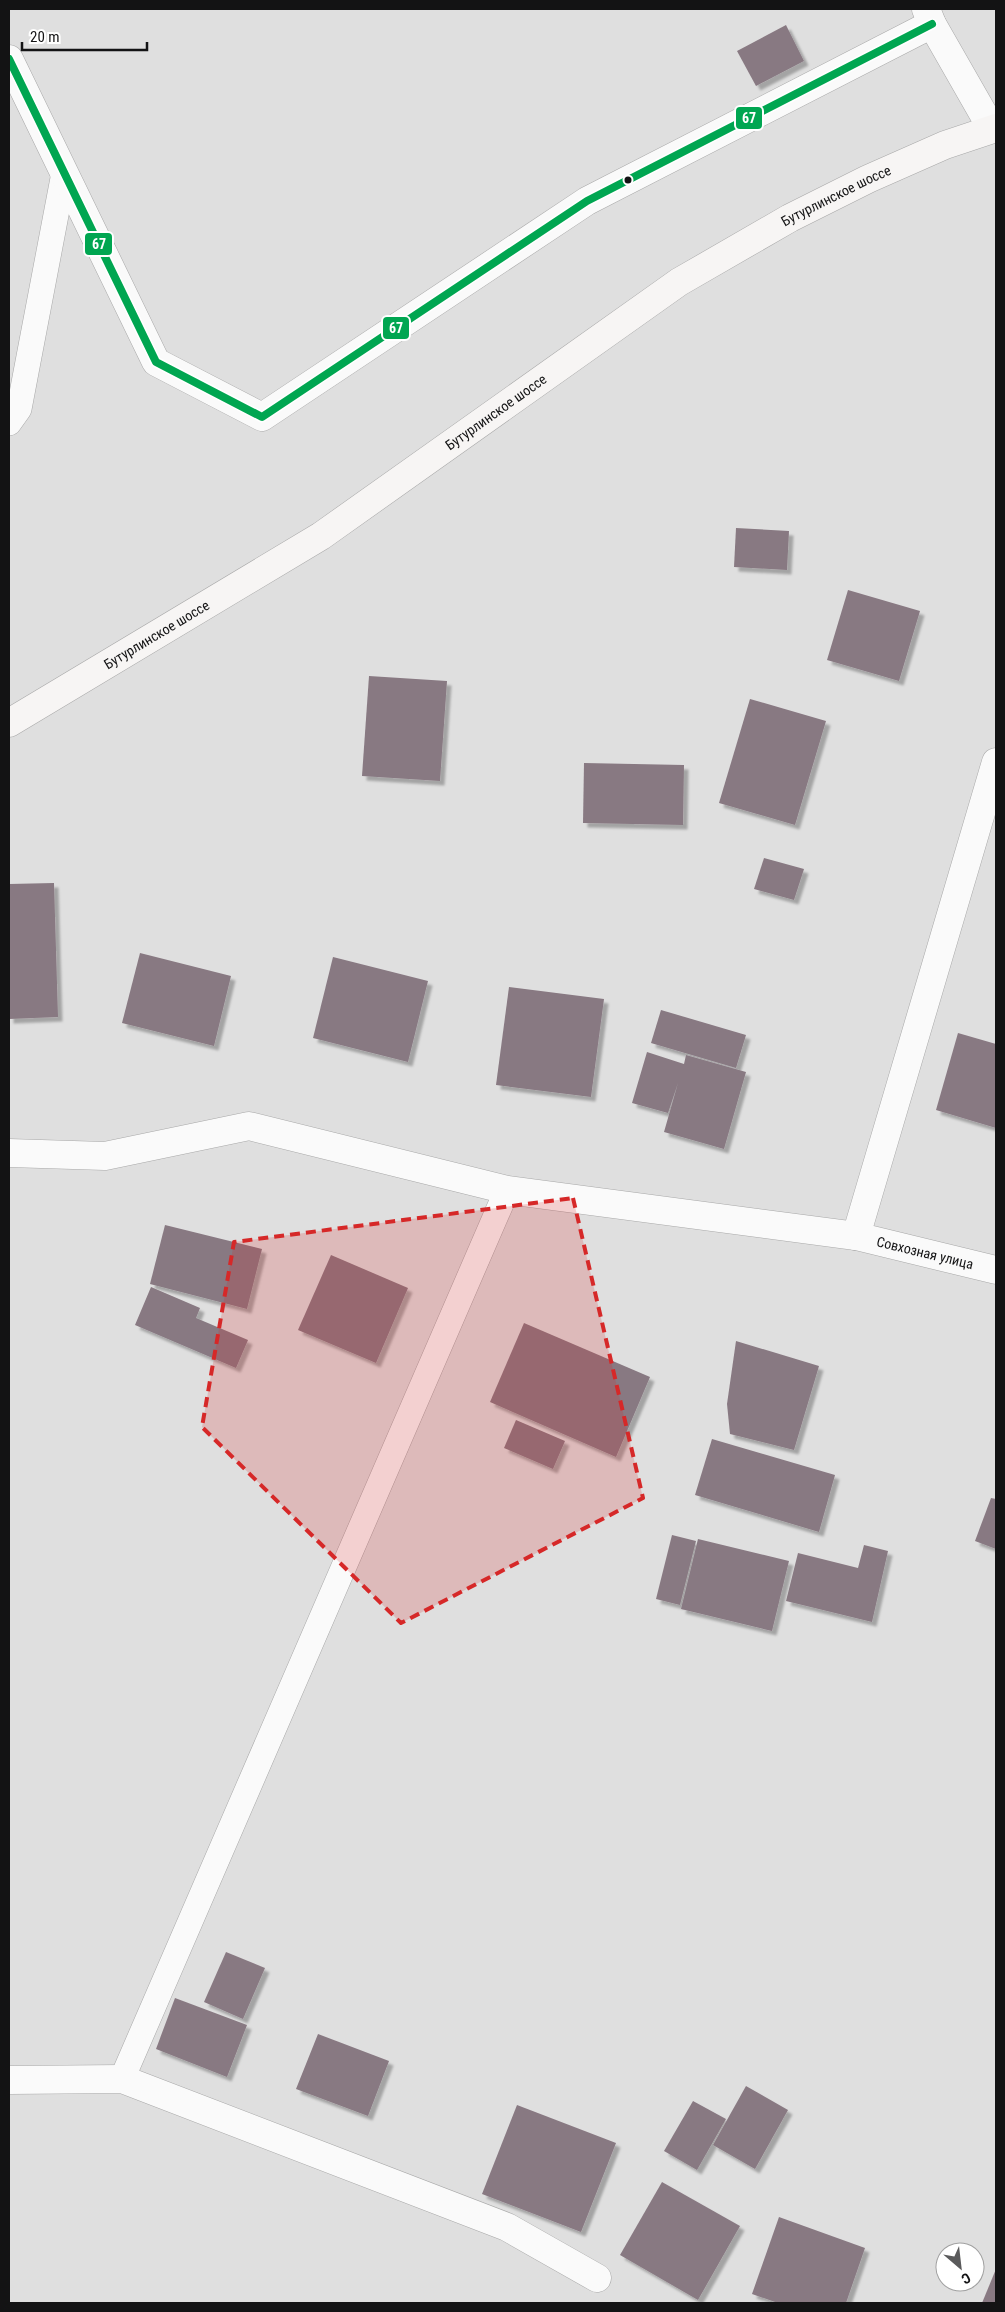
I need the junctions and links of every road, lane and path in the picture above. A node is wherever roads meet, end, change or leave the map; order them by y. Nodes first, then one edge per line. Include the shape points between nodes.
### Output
1 (929, 16) edge
2 (9, 59) edge
3 (994, 129) edge
4 (64, 173) junction
5 (9, 423) edge
6 (9, 723) edge
7 (996, 762) edge
8 (9, 1153) edge
9 (507, 1190) junction
10 (856, 1236) junction
11 (996, 1270) edge
12 (122, 2079) junction
13 (9, 2080) edge
14 (597, 2278) dead end

1 - 3 street
1 - 4 street via 588,201 262,416 156,362
2 - 4 street
3 - 6 main road, Бутурлинское шоссе via 946,145 868,179 790,218 679,282 321,536
4 - 5 lane via 19,409
7 - 10 street
8 - 9 street, Совхозная улица via 105,1156 249,1126
9 - 10 street, Совхозная улица
9 - 12 lane
10 - 11 street, Совхозная улица
12 - 13 street
12 - 14 street via 507,2227

